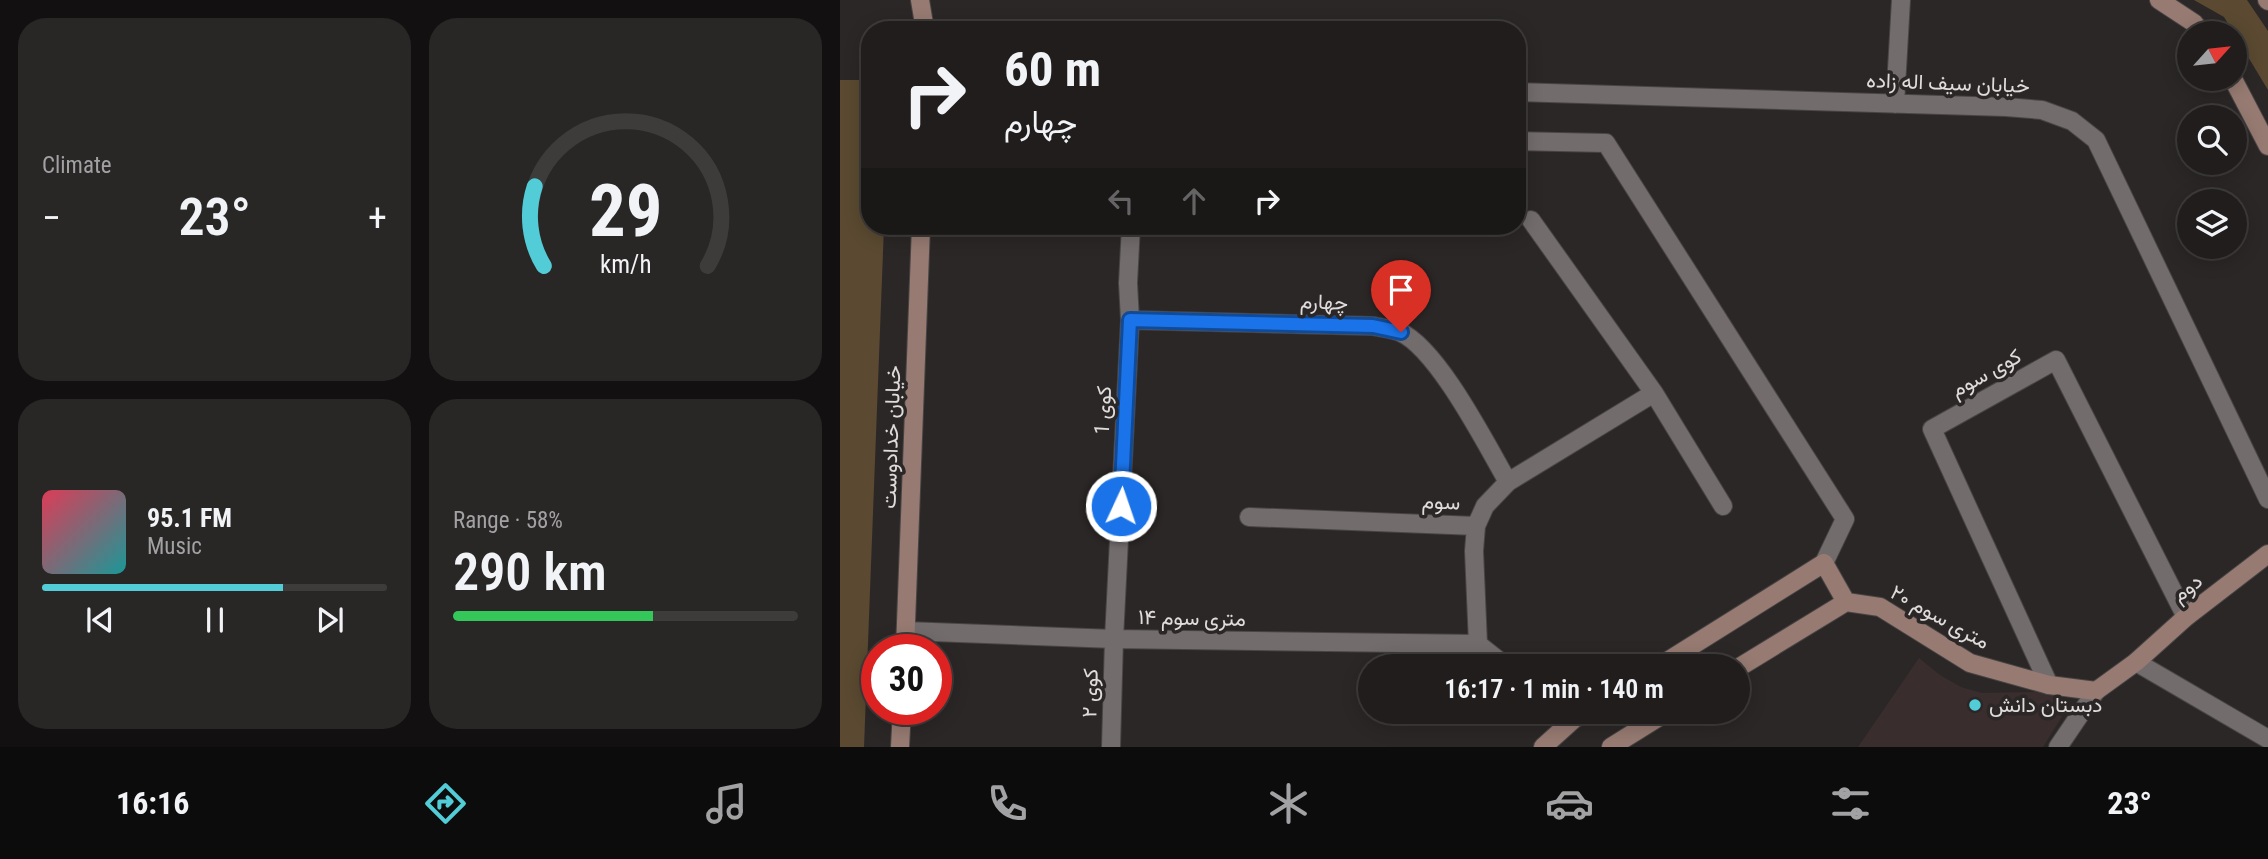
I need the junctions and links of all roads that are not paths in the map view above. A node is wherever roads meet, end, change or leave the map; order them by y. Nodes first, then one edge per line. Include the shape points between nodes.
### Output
1 (920, 0) edge
2 (1900, 0) edge
3 (2159, 0) edge
4 (924, 21) edge
5 (2191, 21) edge
6 (2240, 91) edge
7 (1526, 92) edge
8 (1895, 104) junction
9 (1526, 141) edge
10 (2268, 146) edge
11 (1531, 220) dead end
12 (921, 235) edge
13 (1131, 235) edge
14 (1130, 320) junction
15 (1654, 393) junction
16 (1508, 482) junction
17 (2268, 499) edge
18 (1723, 506) dead end
19 (1249, 517) dead end
20 (1476, 526) junction
21 (2268, 554) edge
22 (1824, 564) junction
23 (1846, 602) junction
24 (2186, 617) junction
25 (906, 631) junction
26 (906, 634) edge
27 (1114, 639) junction
28 (1478, 644) junction
29 (1491, 654) edge
30 (1679, 654) edge
31 (1750, 661) edge
32 (2136, 662) junction
33 (2049, 684) junction
34 (2096, 691) junction
35 (1566, 724) edge
36 (1648, 724) edge
37 (901, 725) edge
38 (2268, 739) edge
39 (900, 747) edge
40 (1111, 747) edge
41 (1544, 747) edge
42 (1611, 747) edge
43 (2058, 747) edge

1 - 4 street
2 - 8 street
3 - 5 street
6 - 10 street
7 - 8 street, خیابان سیف اله زاده
8 - 17 street, خیابان سیف اله زاده via 2042,110 2072,121 2096,140
9 - 22 street via 1606,143 1845,519
11 - 15 street
12 - 25 street, خیابان خدادوست
13 - 14 street, کوی 1
14 - 16 street, چهارم via 1373,326 1401,332 1443,372
14 - 27 street, کوی 1
15 - 16 street
15 - 18 street
16 - 20 street via 1485,506
19 - 20 street, سوم
20 - 28 street, سوم
21 - 24 street, دوم
22 - 23 street
22 - 30 street
23 - 31 street
23 - 33 street, ۲۰ متری سوم via 1880,607 1970,663
24 - 32 street, دوم
24 - 33 street, کوی سوم via 2056,360 1932,429
25 - 26 street, خیابان خدادوست
25 - 27 street, ۱۴ متری سوم
27 - 28 street, ۱۴ متری سوم
27 - 40 street, کوی ۲
28 - 29 street
32 - 34 street, دوم
32 - 38 street
33 - 34 street, ۲۰ متری سوم
34 - 43 street
35 - 41 street
36 - 42 street
37 - 39 street

